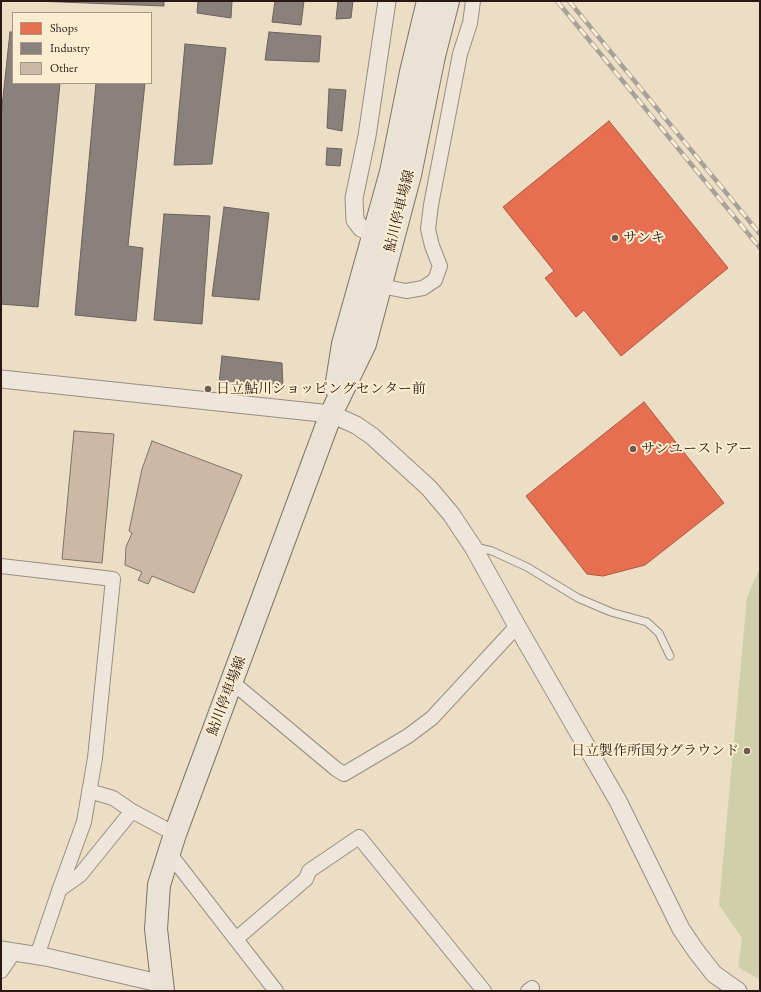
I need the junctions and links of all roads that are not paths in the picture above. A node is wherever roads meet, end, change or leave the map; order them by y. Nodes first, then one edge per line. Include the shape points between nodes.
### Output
1 (387, 1) edge
2 (428, 1) edge
3 (448, 1) edge
4 (473, 1) edge
5 (374, 235) junction
6 (381, 286) junction
7 (1, 379) edge
8 (331, 414) junction
9 (473, 547) junction
10 (1, 566) edge
11 (517, 626) junction
12 (670, 656) dead end
13 (232, 682) junction
14 (89, 791) junction
15 (132, 811) junction
16 (172, 843) junction
17 (59, 891) junction
18 (236, 939) junction
19 (8, 951) edge
20 (37, 956) junction
21 (1, 971) edge
22 (164, 989) edge
23 (276, 991) edge
24 (484, 991) edge
25 (528, 991) edge
26 (531, 991) edge
27 (738, 991) edge

1 - 5 street via 367,136 354,198 355,220 361,228
2 - 5 main road, 鮎川停車場線 via 391,172
3 - 6 main road, 鮎川停車場線 via 410,175
4 - 6 street via 470,23 460,54 428,229 440,266 435,280 423,288 406,291
5 - 8 main road, 鮎川停車場線 via 343,344
6 - 8 main road, 鮎川停車場線 via 365,344
7 - 8 street
8 - 9 street via 356,425 372,436 430,488
8 - 13 main road, 鮎川停車場線
9 - 11 street
9 - 12 lane via 492,551 527,567 578,598 611,612 647,622 659,633
10 - 14 street via 113,579 95,758
11 - 13 street via 432,718 408,736 344,774
11 - 27 street via 618,801 681,928 714,974
13 - 16 main road, 鮎川停車場線
14 - 15 street via 113,798
14 - 17 street via 84,822
15 - 16 street
15 - 17 street via 80,874
16 - 18 street
16 - 22 main road, 鮎川停車場線 via 159,885 156,929
17 - 20 street
18 - 23 street
18 - 24 street via 306,879 309,871 359,837
19 - 20 street
19 - 21 street
20 - 22 street
25 - 26 street via 532,988

